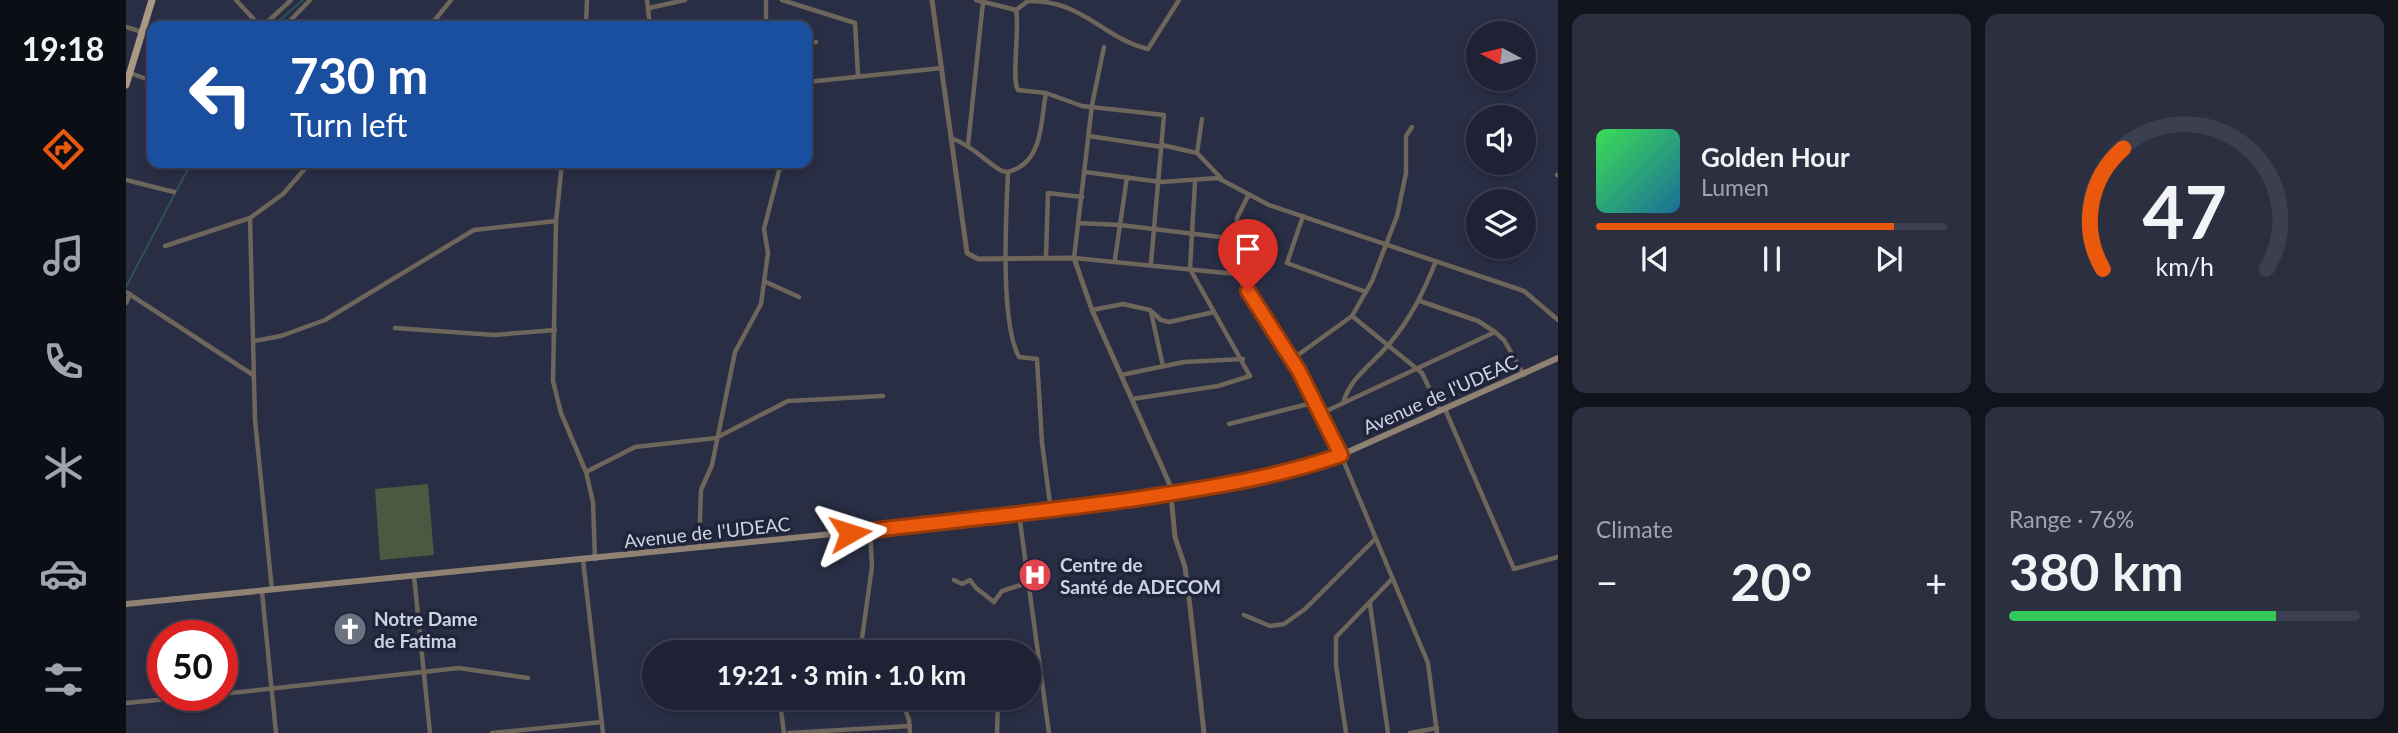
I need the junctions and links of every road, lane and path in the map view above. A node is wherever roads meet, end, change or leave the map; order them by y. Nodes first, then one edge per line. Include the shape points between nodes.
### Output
1 (152, 0) edge
2 (236, 0) edge
3 (291, 0) edge
4 (310, 0) edge
5 (451, 0) edge
6 (587, 0) edge
7 (647, 0) edge
8 (685, 0) edge
9 (766, 0) edge
10 (782, 0) edge
11 (932, 0) edge
12 (976, 0) edge
13 (1179, 0) edge
14 (983, 2) edge
15 (649, 8) junction
16 (1016, 10) junction
17 (257, 21) edge
18 (268, 21) edge
19 (290, 21) edge
20 (434, 21) edge
21 (586, 21) edge
22 (650, 21) edge
23 (766, 21) edge
24 (126, 27) edge
25 (142, 32) junction
26 (812, 42) edge
27 (817, 42) dead end
28 (1104, 47) dead end
29 (943, 68) junction
30 (130, 72) junction
31 (858, 75) junction
32 (147, 80) edge
33 (812, 81) edge
34 (126, 85) edge
35 (1046, 93) junction
36 (1091, 105) junction
37 (1202, 119) dead end
38 (1412, 127) dead end
39 (1089, 136) junction
40 (950, 137) junction
41 (968, 145) junction
42 (1162, 146) junction
43 (1197, 153) junction
44 (306, 168) edge
45 (561, 168) edge
46 (780, 168) edge
47 (1085, 172) junction
48 (1008, 173) junction
49 (1127, 177) junction
50 (1221, 179) junction
51 (126, 180) edge
52 (1161, 182) junction
53 (1195, 182) junction
54 (174, 192) dead end
55 (1248, 196) junction
56 (1082, 197) junction
57 (1303, 216) junction
58 (250, 218) junction
59 (556, 221) junction
60 (1078, 223) junction
61 (1120, 225) junction
62 (1155, 228) junction
63 (1191, 232) junction
64 (1237, 239) junction
65 (1388, 244) junction
66 (165, 246) dead end
67 (1046, 257) junction
68 (1074, 258) junction
69 (1006, 259) junction
70 (1115, 259) junction
71 (1436, 261) junction
72 (1152, 263) junction
73 (1190, 269) junction
74 (1236, 274) junction
75 (766, 282) junction
76 (1366, 292) junction
77 (128, 293) edge
78 (799, 297) dead end
79 (1420, 301) junction
80 (126, 303) edge
81 (1092, 310) junction
82 (1150, 310) junction
83 (1215, 312) junction
84 (1352, 316) junction
85 (1558, 320) edge
86 (395, 328) dead end
87 (555, 330) junction
88 (1495, 331) junction
89 (254, 341) junction
90 (1390, 344) junction
91 (1558, 358) edge
92 (1242, 359) junction
93 (1291, 360) junction
94 (1164, 366) junction
95 (1415, 368) junction
96 (253, 375) junction
97 (1121, 375) junction
98 (1524, 375) junction
99 (883, 396) dead end
100 (1132, 399) junction
101 (1316, 402) junction
102 (1342, 404) junction
103 (1443, 410) junction
104 (1322, 412) junction
105 (1229, 424) dead end
106 (716, 438) junction
107 (1341, 455) junction
108 (586, 472) junction
109 (1171, 494) junction
110 (1051, 511) junction
111 (1019, 514) junction
112 (870, 530) junction
113 (1375, 539) junction
114 (699, 548) junction
115 (1558, 557) edge
116 (595, 559) junction
117 (583, 560) junction
118 (414, 576) junction
119 (1393, 579) junction
120 (954, 580) dead end
121 (1027, 583) junction
122 (272, 591) junction
123 (262, 592) junction
124 (1370, 603) junction
125 (126, 604) edge
126 (1244, 615) dead end
127 (862, 640) edge
128 (1035, 640) edge
129 (422, 672) junction
130 (528, 678) dead end
131 (1041, 683) edge
132 (271, 689) junction
133 (238, 692) edge
134 (147, 701) edge
135 (126, 703) edge
136 (781, 710) edge
137 (905, 710) edge
138 (998, 710) edge
139 (602, 722) junction
140 (910, 726) junction
141 (1437, 731) edge
142 (519, 732) edge
143 (276, 733) edge
144 (429, 733) edge
145 (492, 733) edge
146 (603, 733) edge
147 (786, 733) edge
148 (910, 733) edge
149 (997, 733) edge
150 (1049, 733) edge
151 (1204, 733) edge
152 (1346, 733) edge
153 (1388, 733) edge
154 (1410, 733) edge

1 - 25 main road
2 - 17 street
3 - 18 street
4 - 19 street
5 - 20 street
6 - 21 street
7 - 15 street
8 - 15 street
9 - 23 street
10 - 31 street via 855,23
11 - 29 street
12 - 14 street
13 - 16 street via 1148,49 1090,15 1060,4 1028,1
14 - 16 street
14 - 41 street
15 - 22 street
16 - 35 street via 1016,89
24 - 25 street
25 - 30 main road
26 - 27 street
28 - 36 street
29 - 31 street
29 - 40 street
30 - 32 street
30 - 34 main road
31 - 33 street
35 - 36 street
35 - 48 street via 1034,153
36 - 39 street
36 - 42 street via 1164,115
37 - 43 street
38 - 65 street via 1406,136 1406,173
39 - 42 street
39 - 47 street
40 - 41 street
40 - 69 street via 967,253 978,259
41 - 48 street
42 - 43 street
42 - 52 street
43 - 50 street
44 - 58 street via 283,194
45 - 59 street
46 - 75 street via 764,229
47 - 49 street
47 - 56 street
48 - 69 street
49 - 52 street
49 - 61 street
50 - 53 street
50 - 55 street
51 - 54 street
52 - 53 street
52 - 62 street
53 - 63 street
55 - 57 street
55 - 64 street via 1237,218
56 - 60 street
56 - 67 street via 1048,193
57 - 65 street
57 - 76 street via 1287,263
58 - 66 street
58 - 89 street
59 - 87 street
59 - 89 street via 474,229 325,320
60 - 61 street
60 - 68 street
61 - 62 street
61 - 70 street
62 - 63 street
62 - 72 street
63 - 64 street
63 - 73 street
64 - 74 street
65 - 71 street
65 - 76 street
67 - 68 street
67 - 69 street
68 - 70 street
68 - 81 street
69 - 110 street via 1017,355 1037,359
70 - 72 street
71 - 79 street
71 - 85 street via 1524,291
72 - 73 street
73 - 74 street
73 - 83 street
74 - 93 street
75 - 78 street
75 - 106 street via 761,304 735,352
76 - 84 street
77 - 80 street
77 - 96 street
79 - 88 street
79 - 90 street
81 - 82 street via 1123,304
81 - 97 street
82 - 83 street via 1169,322
82 - 94 street
83 - 92 street
84 - 90 street
84 - 93 street
86 - 87 street via 494,335
87 - 108 street via 556,398
88 - 95 street
88 - 98 street
89 - 96 street
90 - 95 street
90 - 102 street via 1353,380
91 - 98 main road, Avenue de I'UDEAC
92 - 94 street
92 - 100 street via 1250,373 1247,379
93 - 101 street
94 - 97 street
95 - 102 street
95 - 103 street
96 - 122 street
97 - 100 street
98 - 103 main road, Avenue de I'UDEAC
99 - 106 street via 788,401
100 - 109 street via 1167,475
101 - 104 street
101 - 105 street
102 - 104 street
103 - 107 main road, Avenue de I'UDEAC
103 - 115 street via 1514,569
104 - 107 street
106 - 108 street via 635,447
106 - 114 street via 712,465 701,490
107 - 109 main road, Avenue de I'UDEAC via 1265,479
107 - 113 street
108 - 116 street via 593,502
109 - 110 main road, Avenue de I'UDEAC
109 - 151 street
110 - 111 main road, Avenue de I'UDEAC
111 - 112 main road, Avenue de I'UDEAC
111 - 121 street
112 - 114 main road, Avenue de I'UDEAC
112 - 127 street via 872,566
113 - 119 street
113 - 126 street via 1289,620 1270,626
114 - 116 main road, Avenue de I'UDEAC
116 - 117 main road, Avenue de I'UDEAC
117 - 118 main road, Avenue de I'UDEAC
117 - 139 street
118 - 122 main road, Avenue de I'UDEAC
118 - 129 street
119 - 124 street
119 - 141 street via 1428,663
120 - 121 street via 962,584 970,580 994,602 1002,591
121 - 128 street
122 - 123 main road, Avenue de I'UDEAC
123 - 125 main road, Avenue de I'UDEAC
123 - 132 street
124 - 152 street via 1336,637
124 - 153 street
129 - 130 street via 459,668
129 - 132 street
129 - 144 street
131 - 150 street
132 - 133 street
132 - 143 street
134 - 135 street
136 - 147 street
137 - 140 street
138 - 149 street
139 - 142 street
139 - 146 street
140 - 147 street
140 - 148 street
141 - 154 street
142 - 145 street

